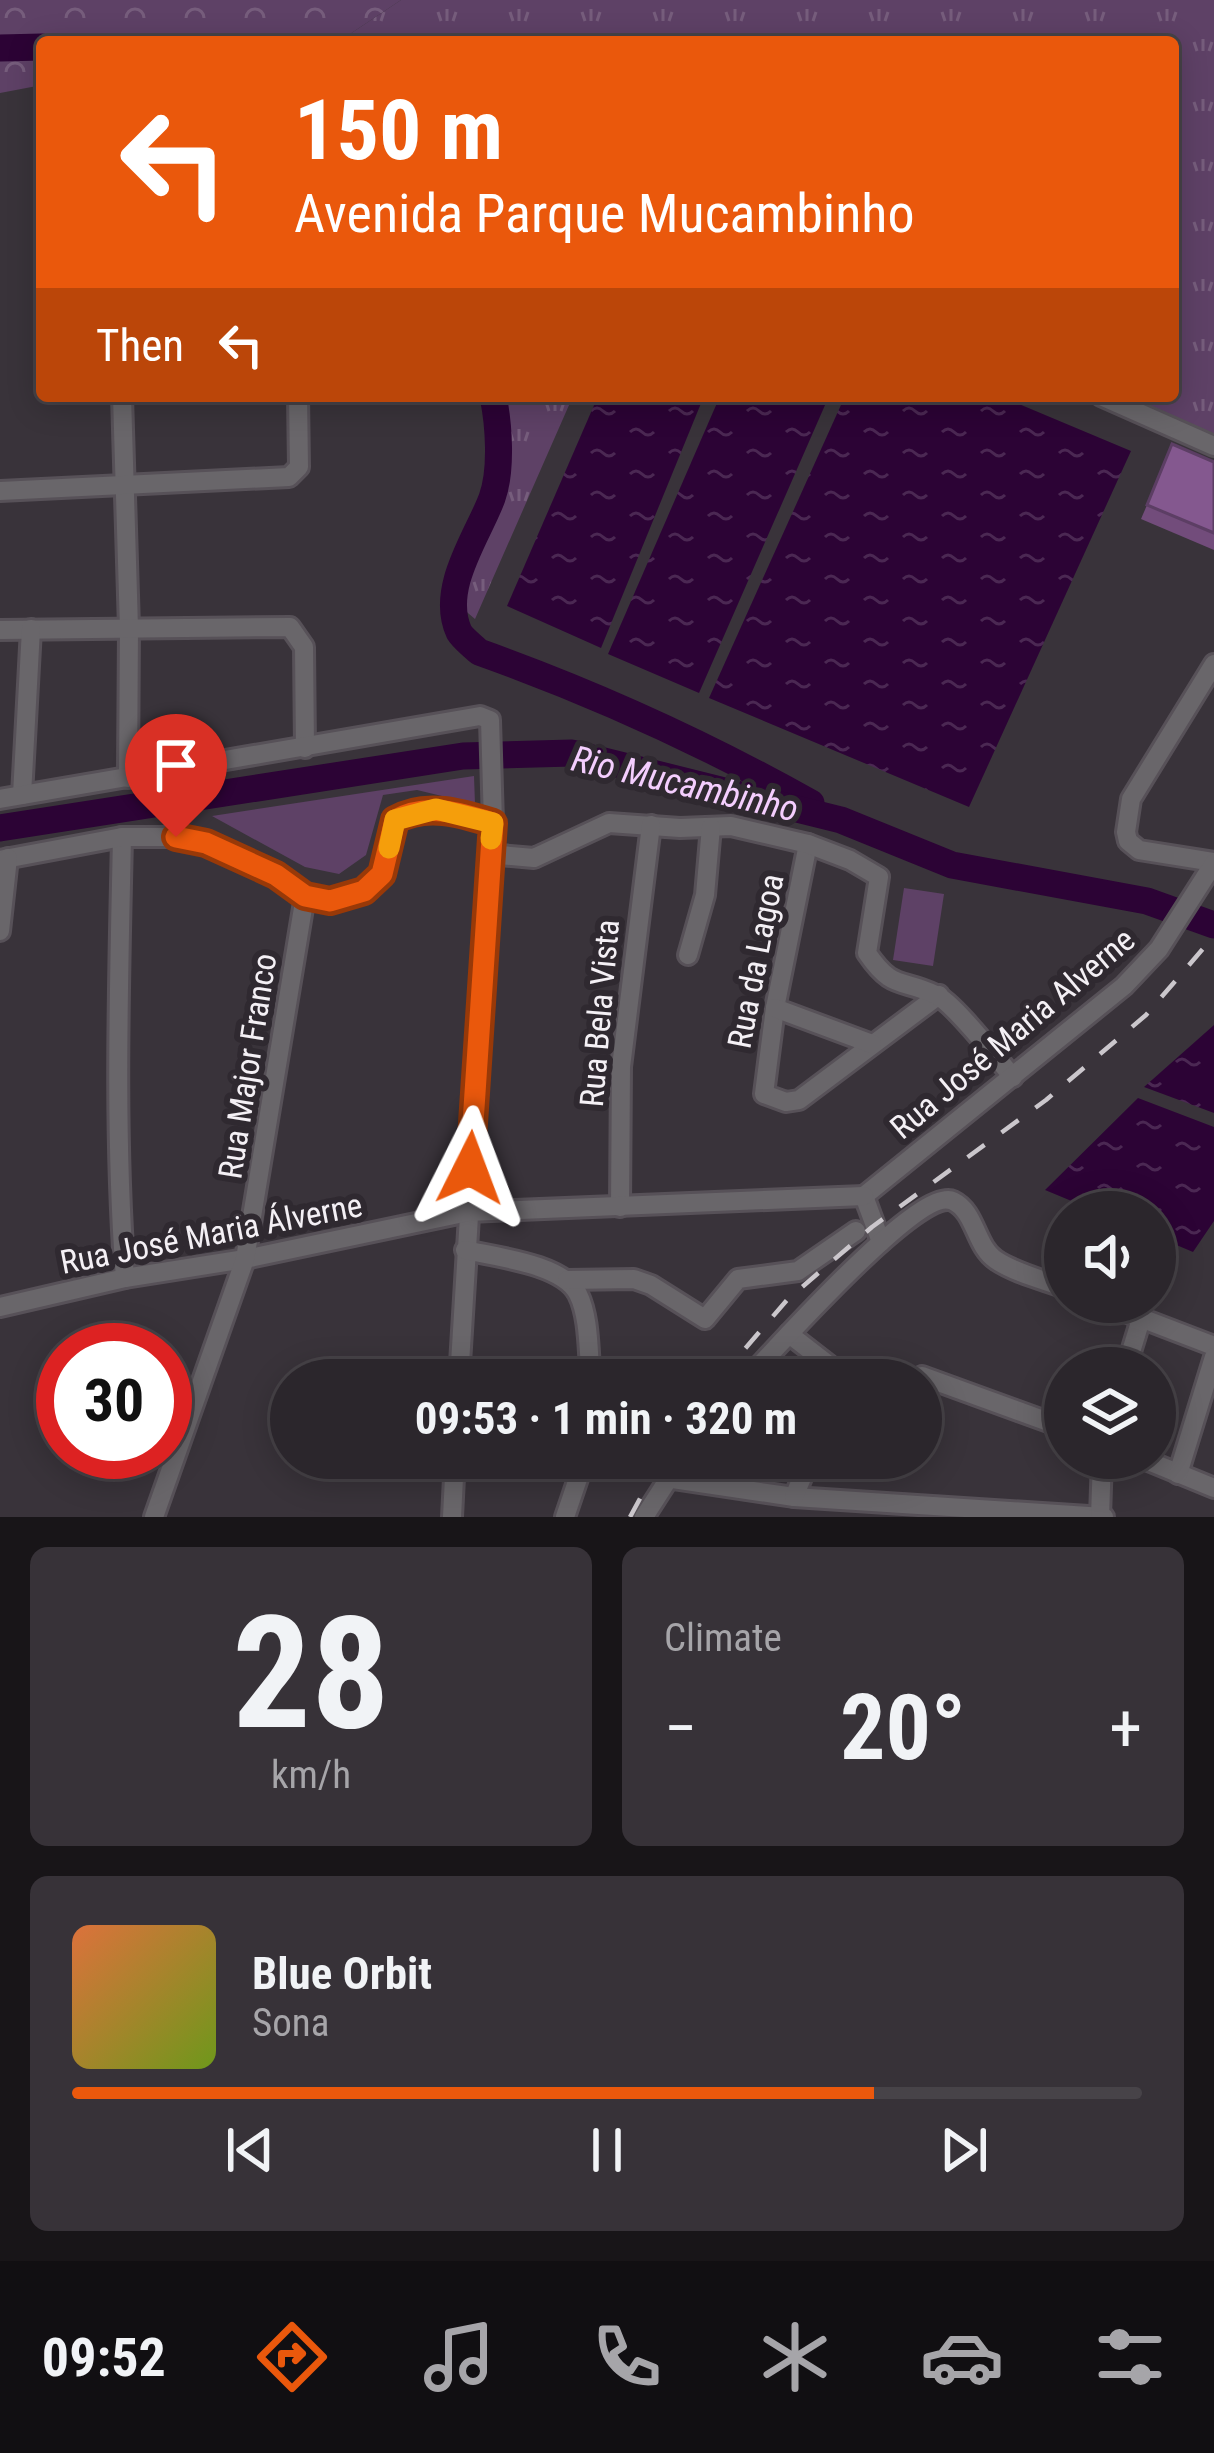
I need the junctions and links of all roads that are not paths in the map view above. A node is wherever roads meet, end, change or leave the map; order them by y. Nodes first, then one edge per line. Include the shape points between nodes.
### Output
1 (122, 402) edge
2 (298, 402) edge
3 (1115, 402) edge
4 (1214, 446) edge
5 (124, 484) junction
6 (0, 491) edge
7 (129, 628) junction
8 (31, 629) junction
9 (0, 630) edge
10 (1214, 664) edge
11 (305, 748) junction
12 (128, 778) junction
13 (22, 795) junction
14 (0, 799) edge
15 (493, 823) junction
16 (650, 825) junction
17 (711, 827) junction
18 (122, 837) junction
19 (808, 844) junction
20 (490, 854) junction
21 (4, 859) edge
22 (1214, 863) edge
23 (305, 896) junction
24 (0, 931) edge
25 (688, 955) dead end
26 (939, 995) junction
27 (775, 1008) junction
28 (872, 1045) junction
29 (1013, 1077) junction
30 (864, 1196) junction
31 (620, 1207) junction
32 (468, 1212) junction
33 (856, 1232) dead end
34 (880, 1242) junction
35 (465, 1250) junction
36 (244, 1258) junction
37 (124, 1278) junction
38 (567, 1280) junction
39 (1044, 1280) edge
40 (0, 1306) edge
41 (1153, 1323) edge
42 (789, 1334) junction
43 (1214, 1346) edge
44 (1214, 1357) edge
45 (460, 1359) edge
46 (588, 1359) edge
47 (766, 1359) edge
48 (821, 1359) edge
49 (942, 1383) edge
50 (1044, 1420) edge
51 (1178, 1474) joint
52 (454, 1479) edge
53 (579, 1479) edge
54 (665, 1479) edge
55 (673, 1479) edge
56 (801, 1479) edge
57 (1102, 1479) edge
58 (1214, 1488) edge
59 (794, 1497) junction
60 (154, 1517) edge
61 (452, 1517) edge
62 (565, 1517) edge
63 (644, 1517) edge
64 (1101, 1517) edge

1 - 5 street
2 - 5 street via 296,474
3 - 4 street
5 - 6 street
5 - 7 street
7 - 8 street
7 - 11 street via 290,627 304,647
7 - 12 street
8 - 9 street
8 - 13 street
10 - 22 street via 1131,799 1126,832 1139,850
11 - 12 street
11 - 15 street via 480,716 492,724
12 - 13 street
13 - 14 street
15 - 20 street
15 - 23 street via 436,809 404,814 372,885 330,901
16 - 17 street
16 - 20 street via 609,823 534,858
16 - 31 street, Rua Bela Vista via 620,1067
17 - 19 street
17 - 25 street via 705,895
18 - 21 street
18 - 23 street via 206,843
18 - 37 street via 116,1064
19 - 26 street via 879,877 867,953 882,975
19 - 27 street, Rua da Lagoa
20 - 32 street
21 - 24 street
22 - 29 street, Rua José Maria Alverne via 1159,949
23 - 36 street, Rua Major Franco
26 - 28 street, Rua da Lagoa
26 - 29 street
27 - 28 street
27 - 28 street, Rua da Lagoa via 763,1082 774,1100 799,1100
29 - 30 street, Rua José Maria Alverne
30 - 31 street, Rua José Maria Álverne
30 - 34 street
31 - 32 street, Rua José Maria Álverne
32 - 35 street
32 - 36 street, Rua José Maria Álverne
33 - 38 street via 798,1271 738,1279 705,1319 634,1279
34 - 39 street via 925,1205 950,1199 995,1260
34 - 42 street
35 - 38 street
35 - 45 street
36 - 37 street, Rua José Maria Álverne
36 - 60 street, Rua Major Franco
37 - 40 street, Rua José Maria Álverne
38 - 46 street via 582,1305
41 - 43 street
42 - 47 street
42 - 48 street
44 - 51 street
49 - 50 street
51 - 58 street
52 - 61 street
53 - 62 street
54 - 63 street
55 - 59 street
56 - 59 street
57 - 64 street
59 - 64 street

